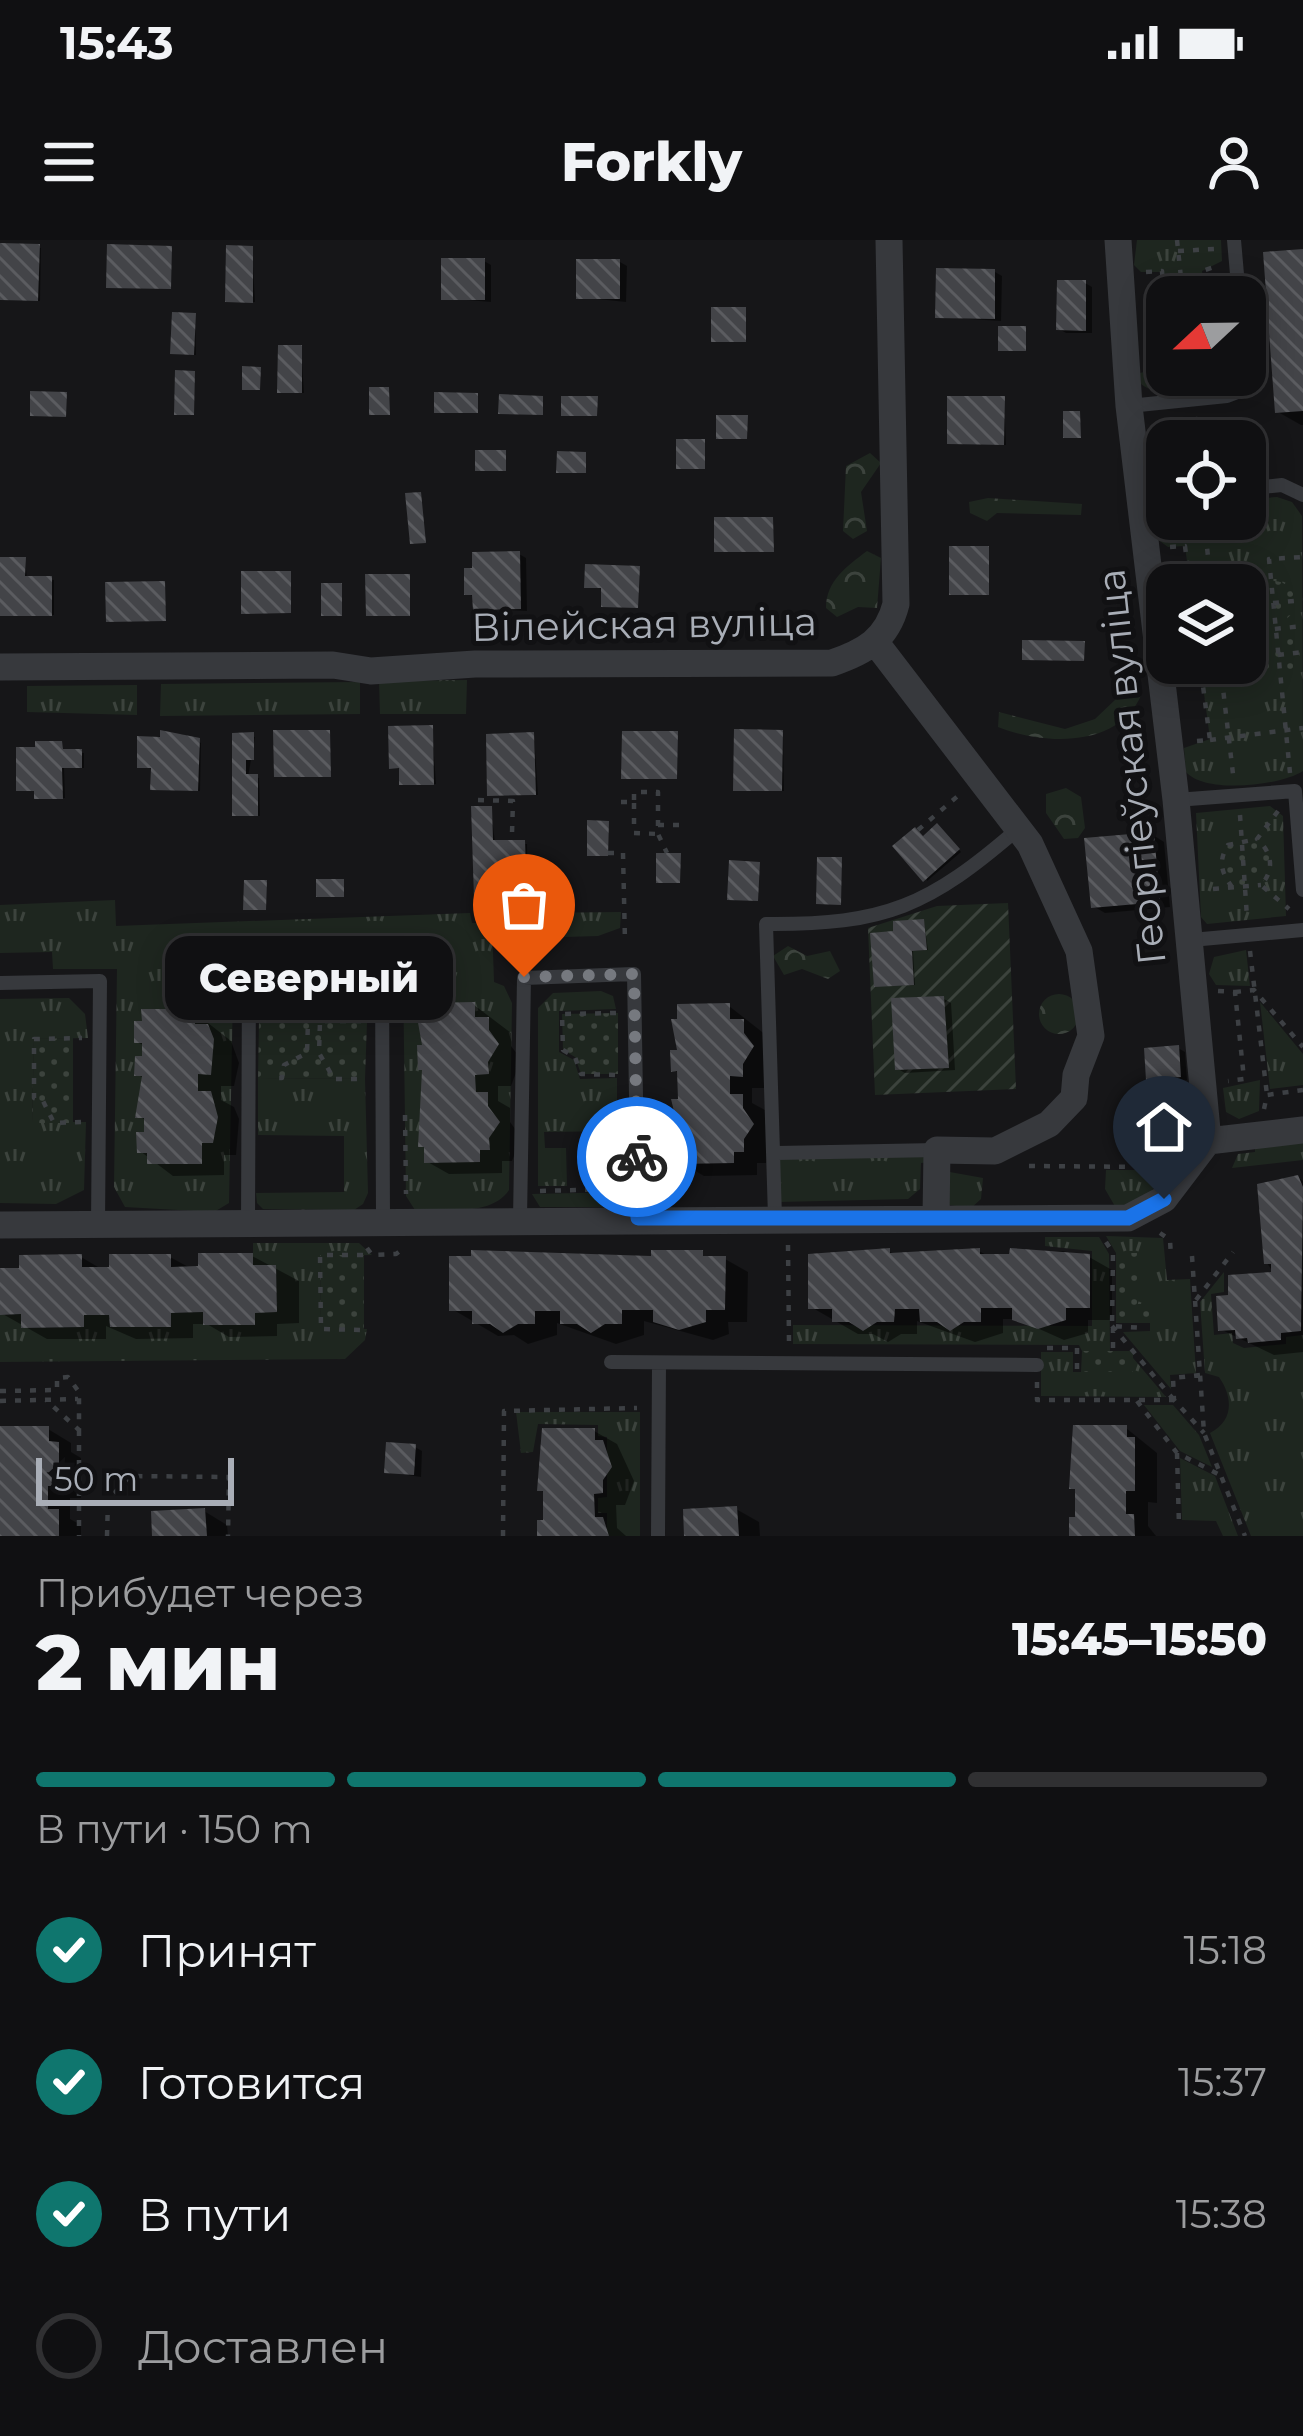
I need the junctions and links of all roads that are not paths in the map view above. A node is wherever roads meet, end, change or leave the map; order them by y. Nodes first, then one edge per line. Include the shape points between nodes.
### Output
1 (889, 240) edge
2 (1118, 240) edge
3 (1226, 243) edge
4 (1234, 276) edge
5 (1227, 396) edge
6 (1129, 406) junction
7 (1146, 469) edge
8 (1266, 486) edge
9 (1303, 495) edge
10 (1157, 540) edge
11 (876, 643) junction
12 (0, 667) edge
13 (1299, 788) edge
14 (1176, 800) junction
15 (1019, 828) junction
16 (1295, 888) edge
17 (1303, 930) edge
18 (1190, 940) junction
19 (0, 983) edge
20 (1303, 1130) edge
21 (1198, 1142) junction
22 (937, 1150) junction
23 (776, 1153) junction
24 (775, 1217) junction
25 (936, 1217) junction
26 (638, 1218) junction
27 (383, 1220) junction
28 (520, 1220) junction
29 (0, 1225) edge
30 (98, 1225) junction
31 (248, 1226) junction
32 (611, 1362) dead end
33 (659, 1364) junction
34 (1037, 1365) road end
35 (658, 1536) edge

1 - 11 street via 896,604
2 - 6 street, Георгіеўская вуліца
3 - 4 lane
5 - 6 lane
6 - 7 street, Георгіеўская вуліца
8 - 9 lane
10 - 14 street, Георгіеўская вуліца
11 - 12 street, Вілейская вуліца via 832,663
11 - 15 street
13 - 14 lane
13 - 16 lane
14 - 18 street, Георгіеўская вуліца
15 - 22 street via 1079,951 1091,1036 1074,1098 1049,1124 995,1151
15 - 23 lane via 946,887 866,921 766,924
17 - 18 lane
18 - 21 street, Георгіеўская вуліца
19 - 30 lane via 100,982
20 - 21 street
21 - 25 street via 1164,1199 1141,1215
22 - 23 lane
22 - 25 street
23 - 24 lane
24 - 25 street
24 - 26 street
26 - 28 street
26 - 28 lane via 634,974 524,977
27 - 28 street
27 - 31 street
27 - 31 lane via 382,969 249,970
29 - 30 street
30 - 31 street
32 - 33 lane
33 - 34 lane
33 - 35 lane

